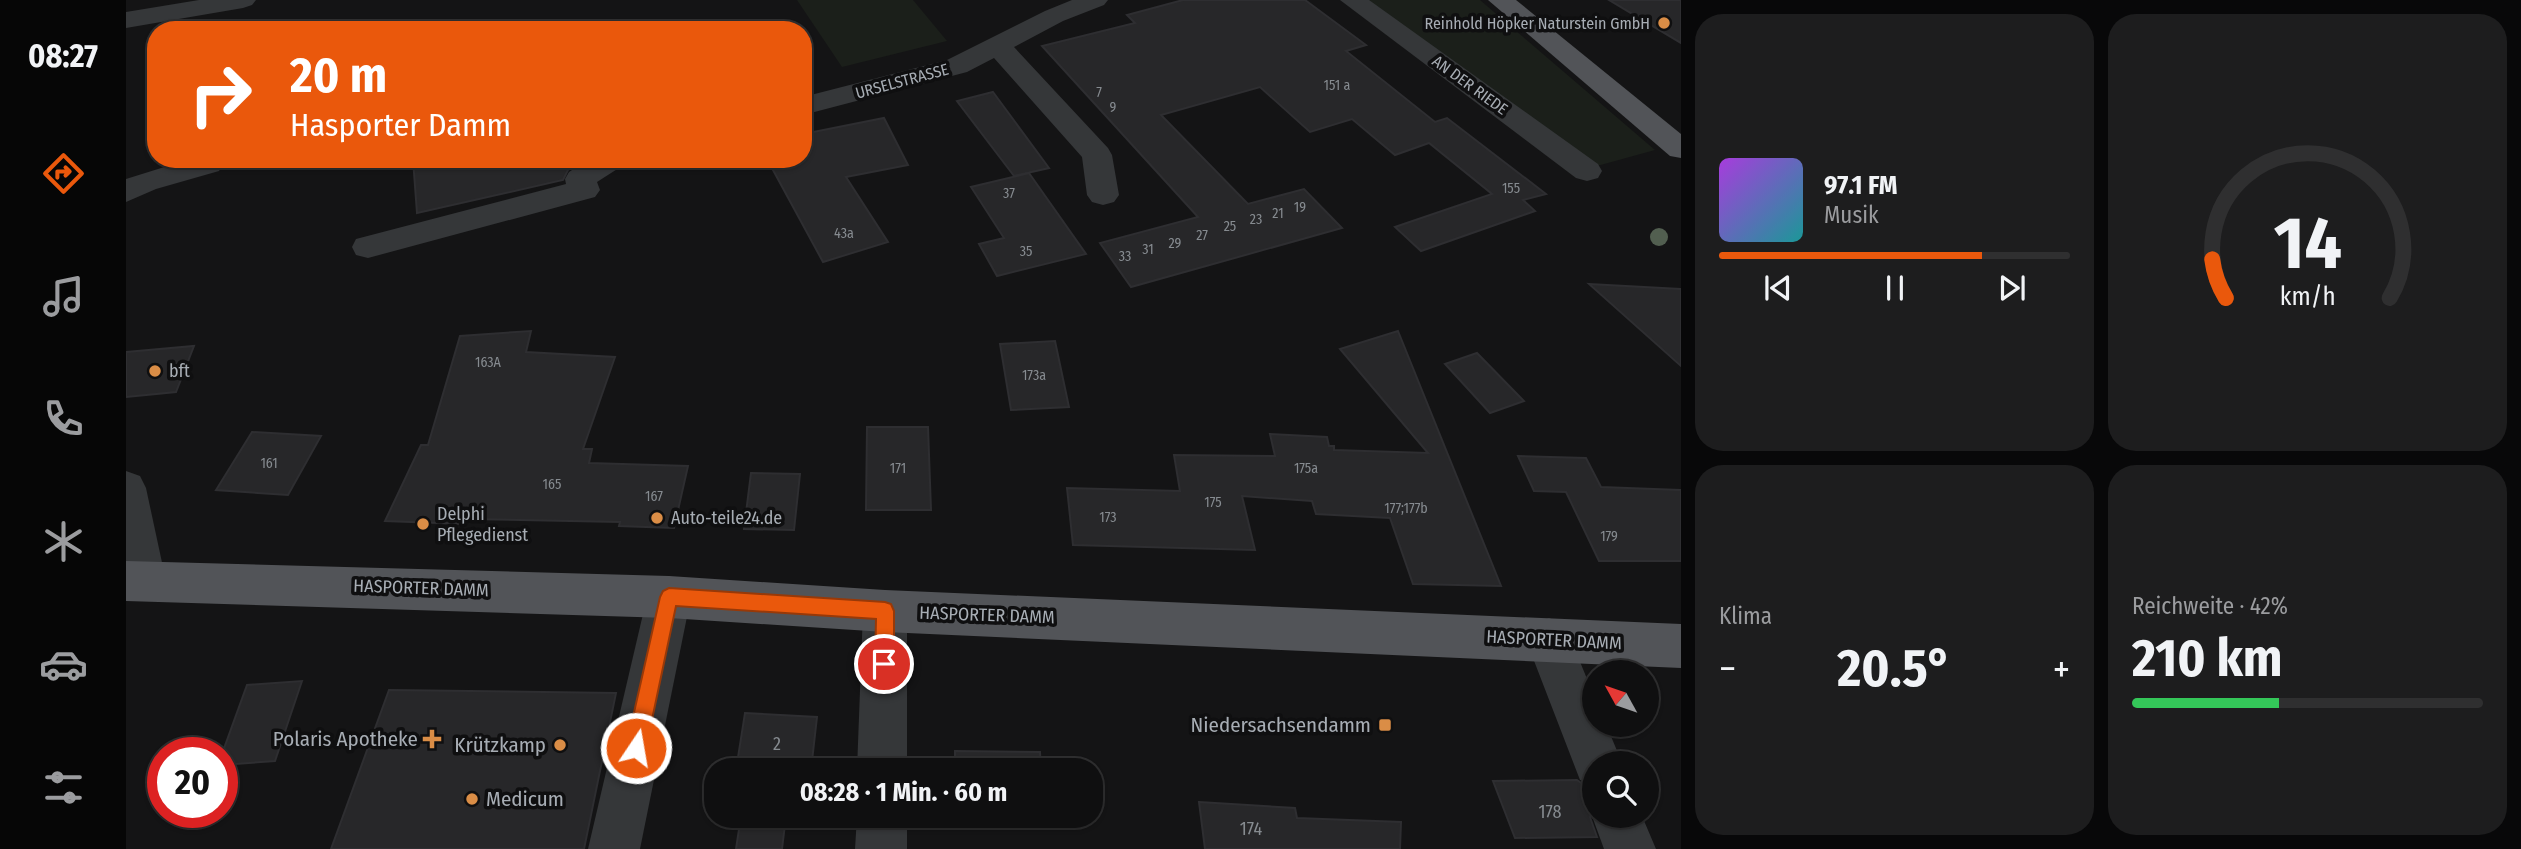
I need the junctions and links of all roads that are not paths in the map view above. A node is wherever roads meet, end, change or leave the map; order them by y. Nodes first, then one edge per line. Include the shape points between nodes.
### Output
1 (243, 0) edge
2 (1095, 0) edge
3 (1353, 0) edge
4 (1501, 0) edge
5 (1526, 0) edge
6 (126, 20) edge
7 (997, 45) junction
8 (812, 104) edge
9 (1681, 125) edge
10 (1681, 149) edge
11 (194, 168) edge
12 (597, 168) edge
13 (1587, 171) dead end
14 (126, 192) edge
15 (1102, 195) dead end
16 (368, 247) dead end
17 (126, 488) edge
18 (135, 581) edge
19 (669, 597) junction
20 (885, 611) junction
21 (1549, 640) junction
22 (1681, 646) edge
23 (1592, 751) edge
24 (882, 758) edge
25 (882, 828) edge
26 (1622, 828) edge
27 (614, 849) edge
28 (881, 849) edge
29 (1630, 849) edge

1 - 6 street
2 - 7 street, URSELSTRASSE
3 - 13 street, AN DER RIEDE
4 - 10 main road
5 - 9 main road
7 - 8 street, URSELSTRASSE via 957,66
7 - 15 street via 1097,155
11 - 14 street
12 - 16 street via 580,179 584,190
17 - 18 street
18 - 19 main road, HASPORTER DAMM
19 - 20 main road, HASPORTER DAMM
19 - 27 street
20 - 21 main road, HASPORTER DAMM
20 - 24 street
21 - 22 main road, HASPORTER DAMM
21 - 23 street
25 - 28 street
26 - 29 street

